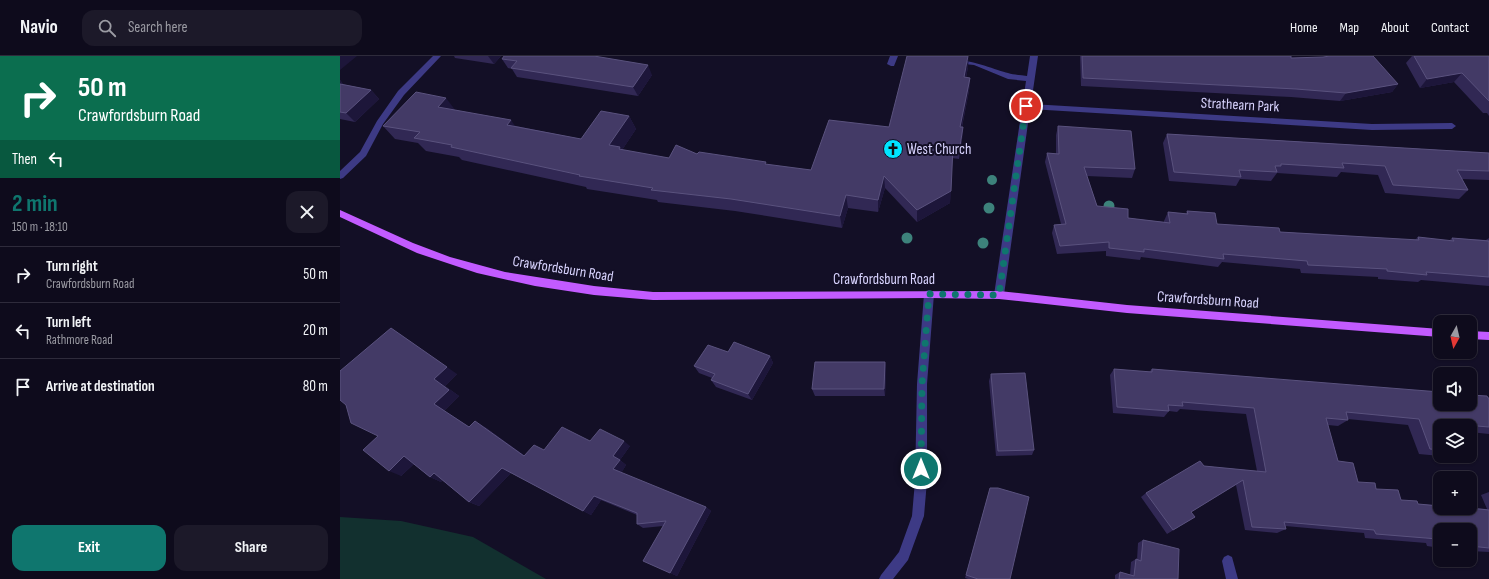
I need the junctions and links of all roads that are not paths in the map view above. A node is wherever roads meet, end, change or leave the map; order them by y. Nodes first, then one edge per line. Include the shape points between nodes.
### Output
1 (437, 56) edge
2 (1034, 56) edge
3 (946, 60) edge
4 (1030, 80) junction
5 (1026, 106) junction
6 (1452, 126) dead end
7 (340, 176) edge
8 (340, 213) edge
9 (929, 294) junction
10 (999, 295) junction
11 (1433, 332) edge
12 (1477, 335) edge
13 (1489, 336) edge
14 (1228, 561) dead end
15 (886, 579) edge
16 (1232, 579) edge

1 - 7 street via 401,93 363,154
2 - 4 street
3 - 4 street via 975,63 1008,76
4 - 5 street
5 - 6 street, Strathearn Park via 1372,127
5 - 10 street
8 - 9 main road, Crawfordsburn Road via 421,250 470,267 566,288 653,296
9 - 10 main road, Crawfordsburn Road
9 - 15 street via 922,384 918,516 904,556
10 - 11 main road, Crawfordsburn Road via 1127,309
12 - 13 main road
14 - 16 street

